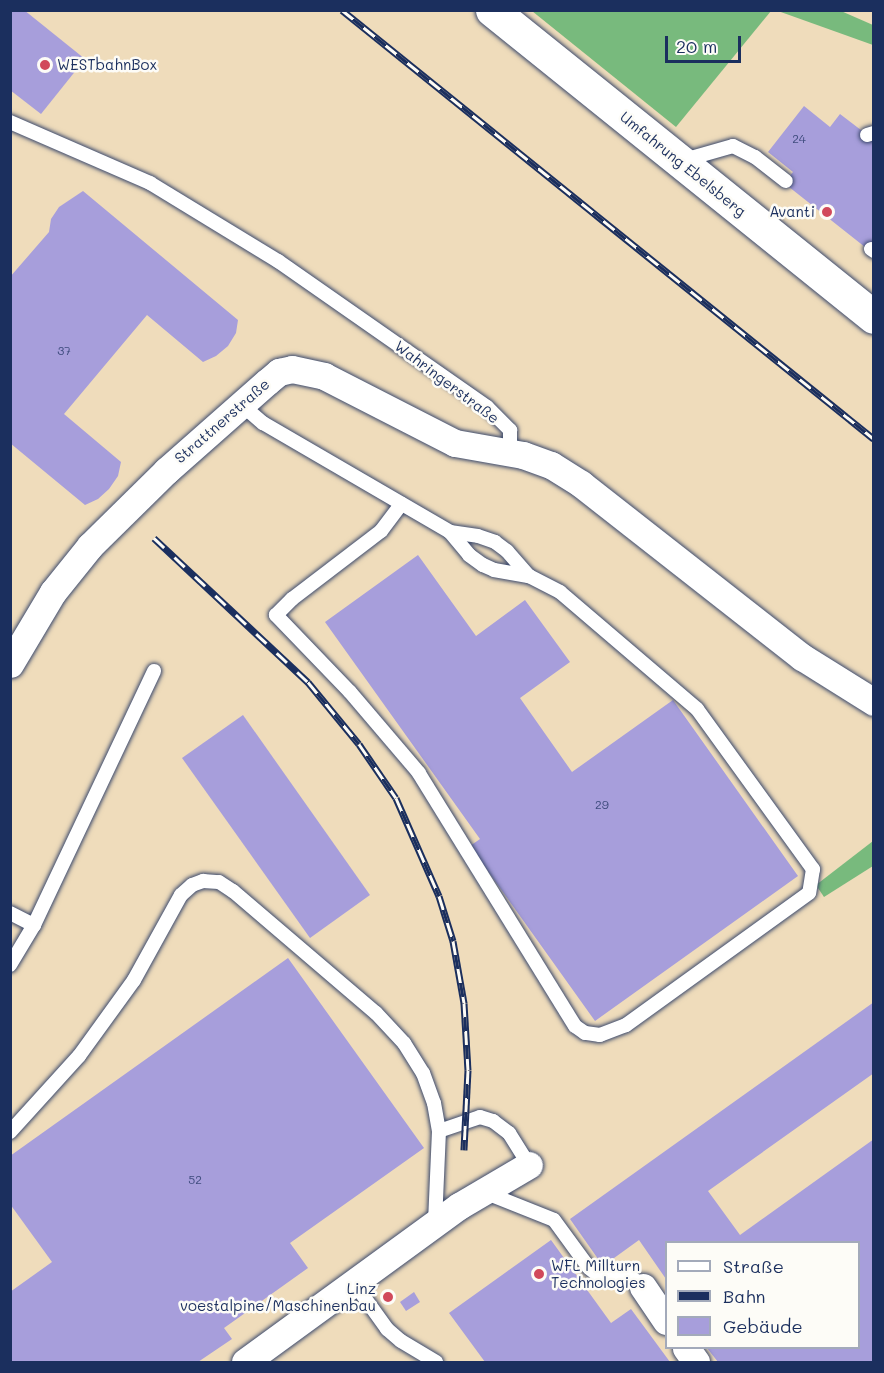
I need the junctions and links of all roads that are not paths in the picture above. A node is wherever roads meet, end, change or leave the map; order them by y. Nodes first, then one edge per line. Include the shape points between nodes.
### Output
1 (492, 10) edge
2 (10, 122) edge
3 (680, 161) junction
4 (786, 181) dead end
5 (873, 317) edge
6 (242, 405) junction
7 (510, 453) junction
8 (401, 504) junction
9 (450, 532) junction
10 (529, 576) junction
11 (10, 664) edge
12 (154, 671) dead end
13 (873, 702) edge
14 (10, 913) edge
15 (34, 925) junction
16 (10, 965) edge
17 (439, 1131) junction
18 (10, 1132) edge
19 (529, 1165) joint
20 (484, 1192) junction
21 (435, 1224) junction
22 (354, 1283) junction
23 (643, 1287) joint
24 (665, 1320) edge
25 (687, 1349) edge
26 (244, 1362) edge
27 (436, 1362) edge
28 (696, 1362) edge

1 - 3 main road, Umfahrung Ebelsberg
2 - 7 lane, Wahringerstraße via 150,183 278,261 487,407 510,430
3 - 4 lane via 733,146
3 - 5 main road, Umfahrung Ebelsberg
6 - 7 street, Strattnerstraße via 279,372 304,370 348,387 455,443
6 - 8 lane via 263,423
6 - 11 street, Strattnerstraße via 166,471 71,567
7 - 13 street via 551,465 581,484 802,657
8 - 9 lane
8 - 10 lane via 381,531 276,615 350,692 419,773 575,1026 585,1034 600,1035 626,1025 809,893 813,869 698,709 560,592
9 - 10 lane via 469,555 494,570
9 - 10 lane via 495,542
12 - 15 lane
14 - 15 lane
15 - 16 lane
17 - 18 lane via 423,1073 404,1043 376,1012 232,891 219,882 203,881 181,895 134,980 79,1056
17 - 19 lane via 480,1117 492,1121 509,1133
17 - 21 lane
19 - 20 street
20 - 21 street
20 - 23 lane via 554,1220 598,1275 628,1275
21 - 22 street
22 - 26 street
22 - 27 lane via 387,1329
23 - 24 street
25 - 28 street

